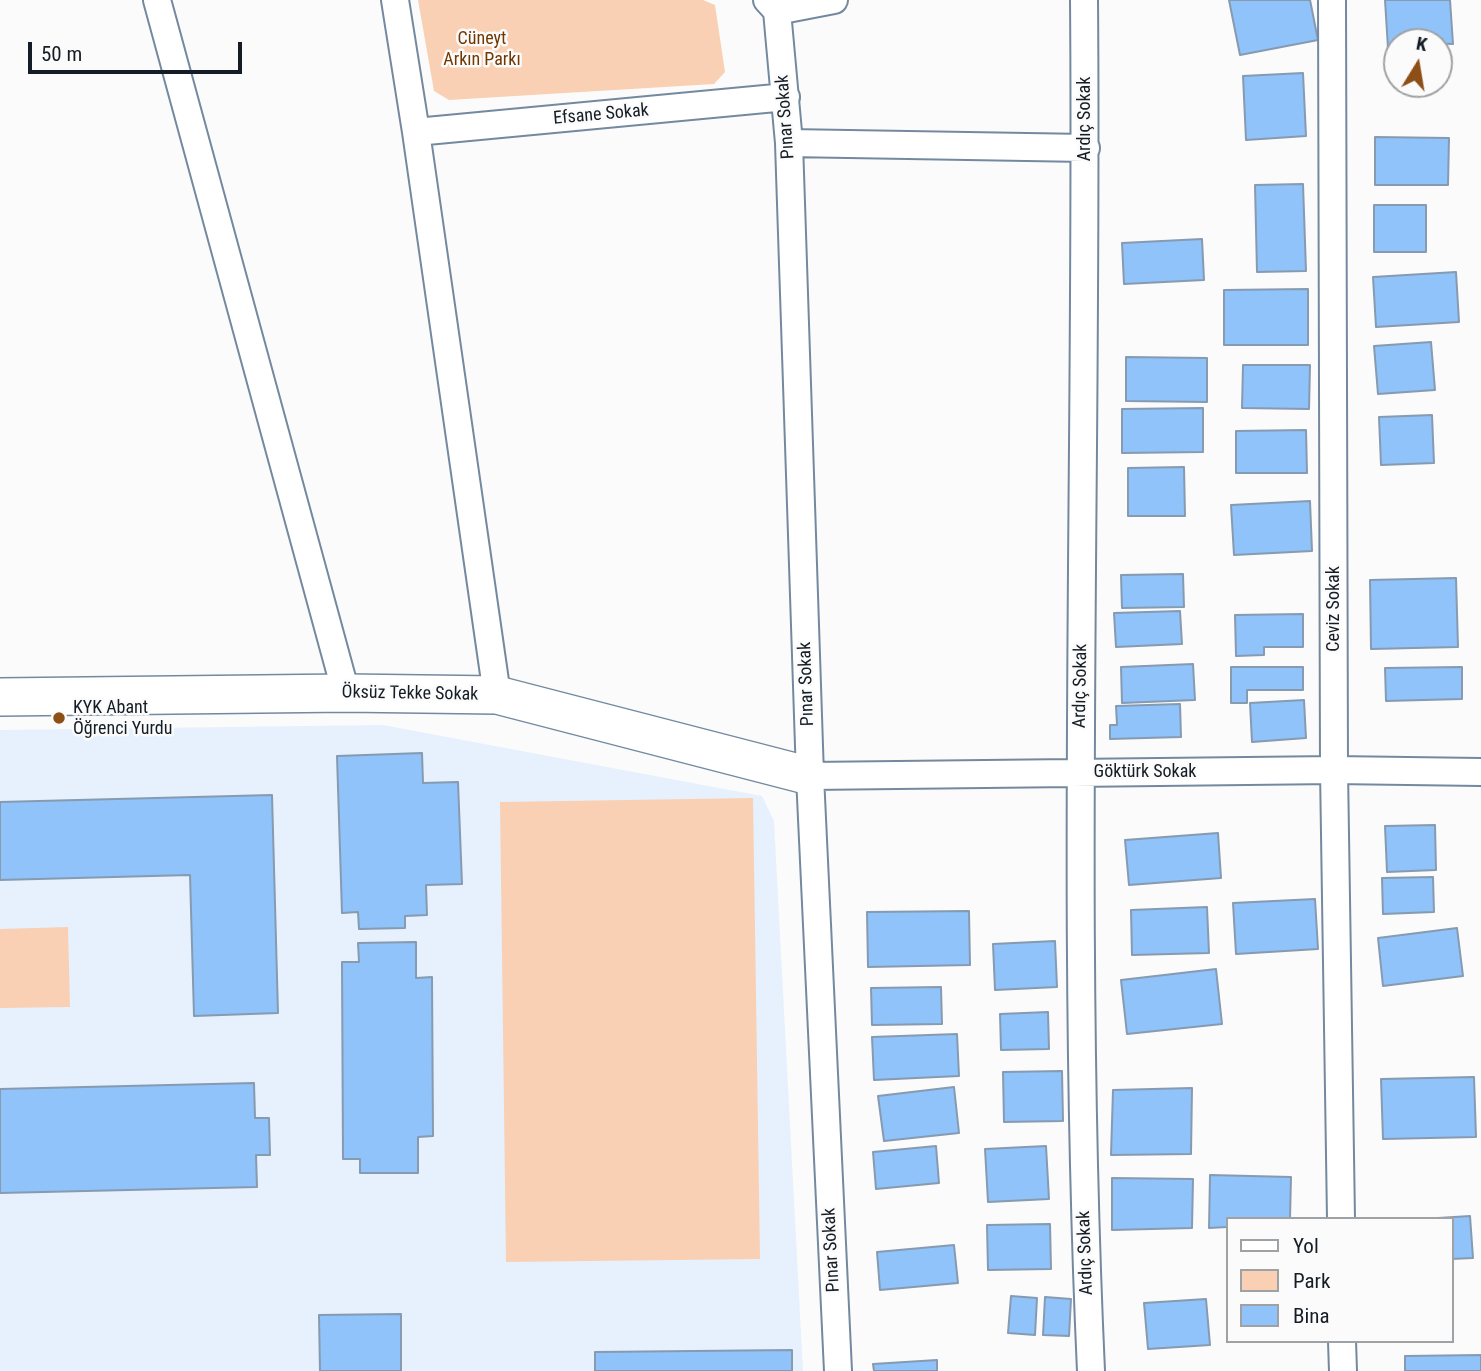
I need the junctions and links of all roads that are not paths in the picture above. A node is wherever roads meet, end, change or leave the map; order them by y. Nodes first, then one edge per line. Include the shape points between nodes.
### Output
1 (157, 0) edge
2 (395, 0) edge
3 (834, 0) edge
4 (1084, 0) edge
5 (1332, 0) edge
6 (772, 6) edge
7 (786, 97) junction
8 (416, 132) junction
9 (789, 143) junction
10 (1086, 148) junction
11 (346, 693) junction
12 (496, 695) junction
13 (0, 697) edge
14 (1334, 770) junction
15 (1080, 772) junction
16 (1481, 772) edge
17 (810, 776) junction
18 (1341, 1217) edge
19 (1342, 1343) edge
20 (838, 1371) edge
21 (1091, 1371) edge
22 (1343, 1371) edge

1 - 11 street
2 - 8 street
3 - 6 street
4 - 10 street, Ardıç Sokak
5 - 14 street, Ceviz Sokak
6 - 7 street, Pınar Sokak
7 - 8 street, Efsane Sokak
7 - 9 street, Pınar Sokak
8 - 12 street
9 - 10 street
9 - 17 street, Pınar Sokak
10 - 15 street, Ardıç Sokak
11 - 12 main road, Öksüz Tekke Sokak
11 - 13 main road, Öksüz Tekke Sokak
12 - 17 main road, Öksüz Tekke Sokak
14 - 15 street, Göktürk Sokak
14 - 16 street, Göktürk Sokak
14 - 18 street, Ceviz Sokak
15 - 17 street, Göktürk Sokak
15 - 21 street, Ardıç Sokak via 1084,1210
17 - 20 street, Pınar Sokak
19 - 22 street

